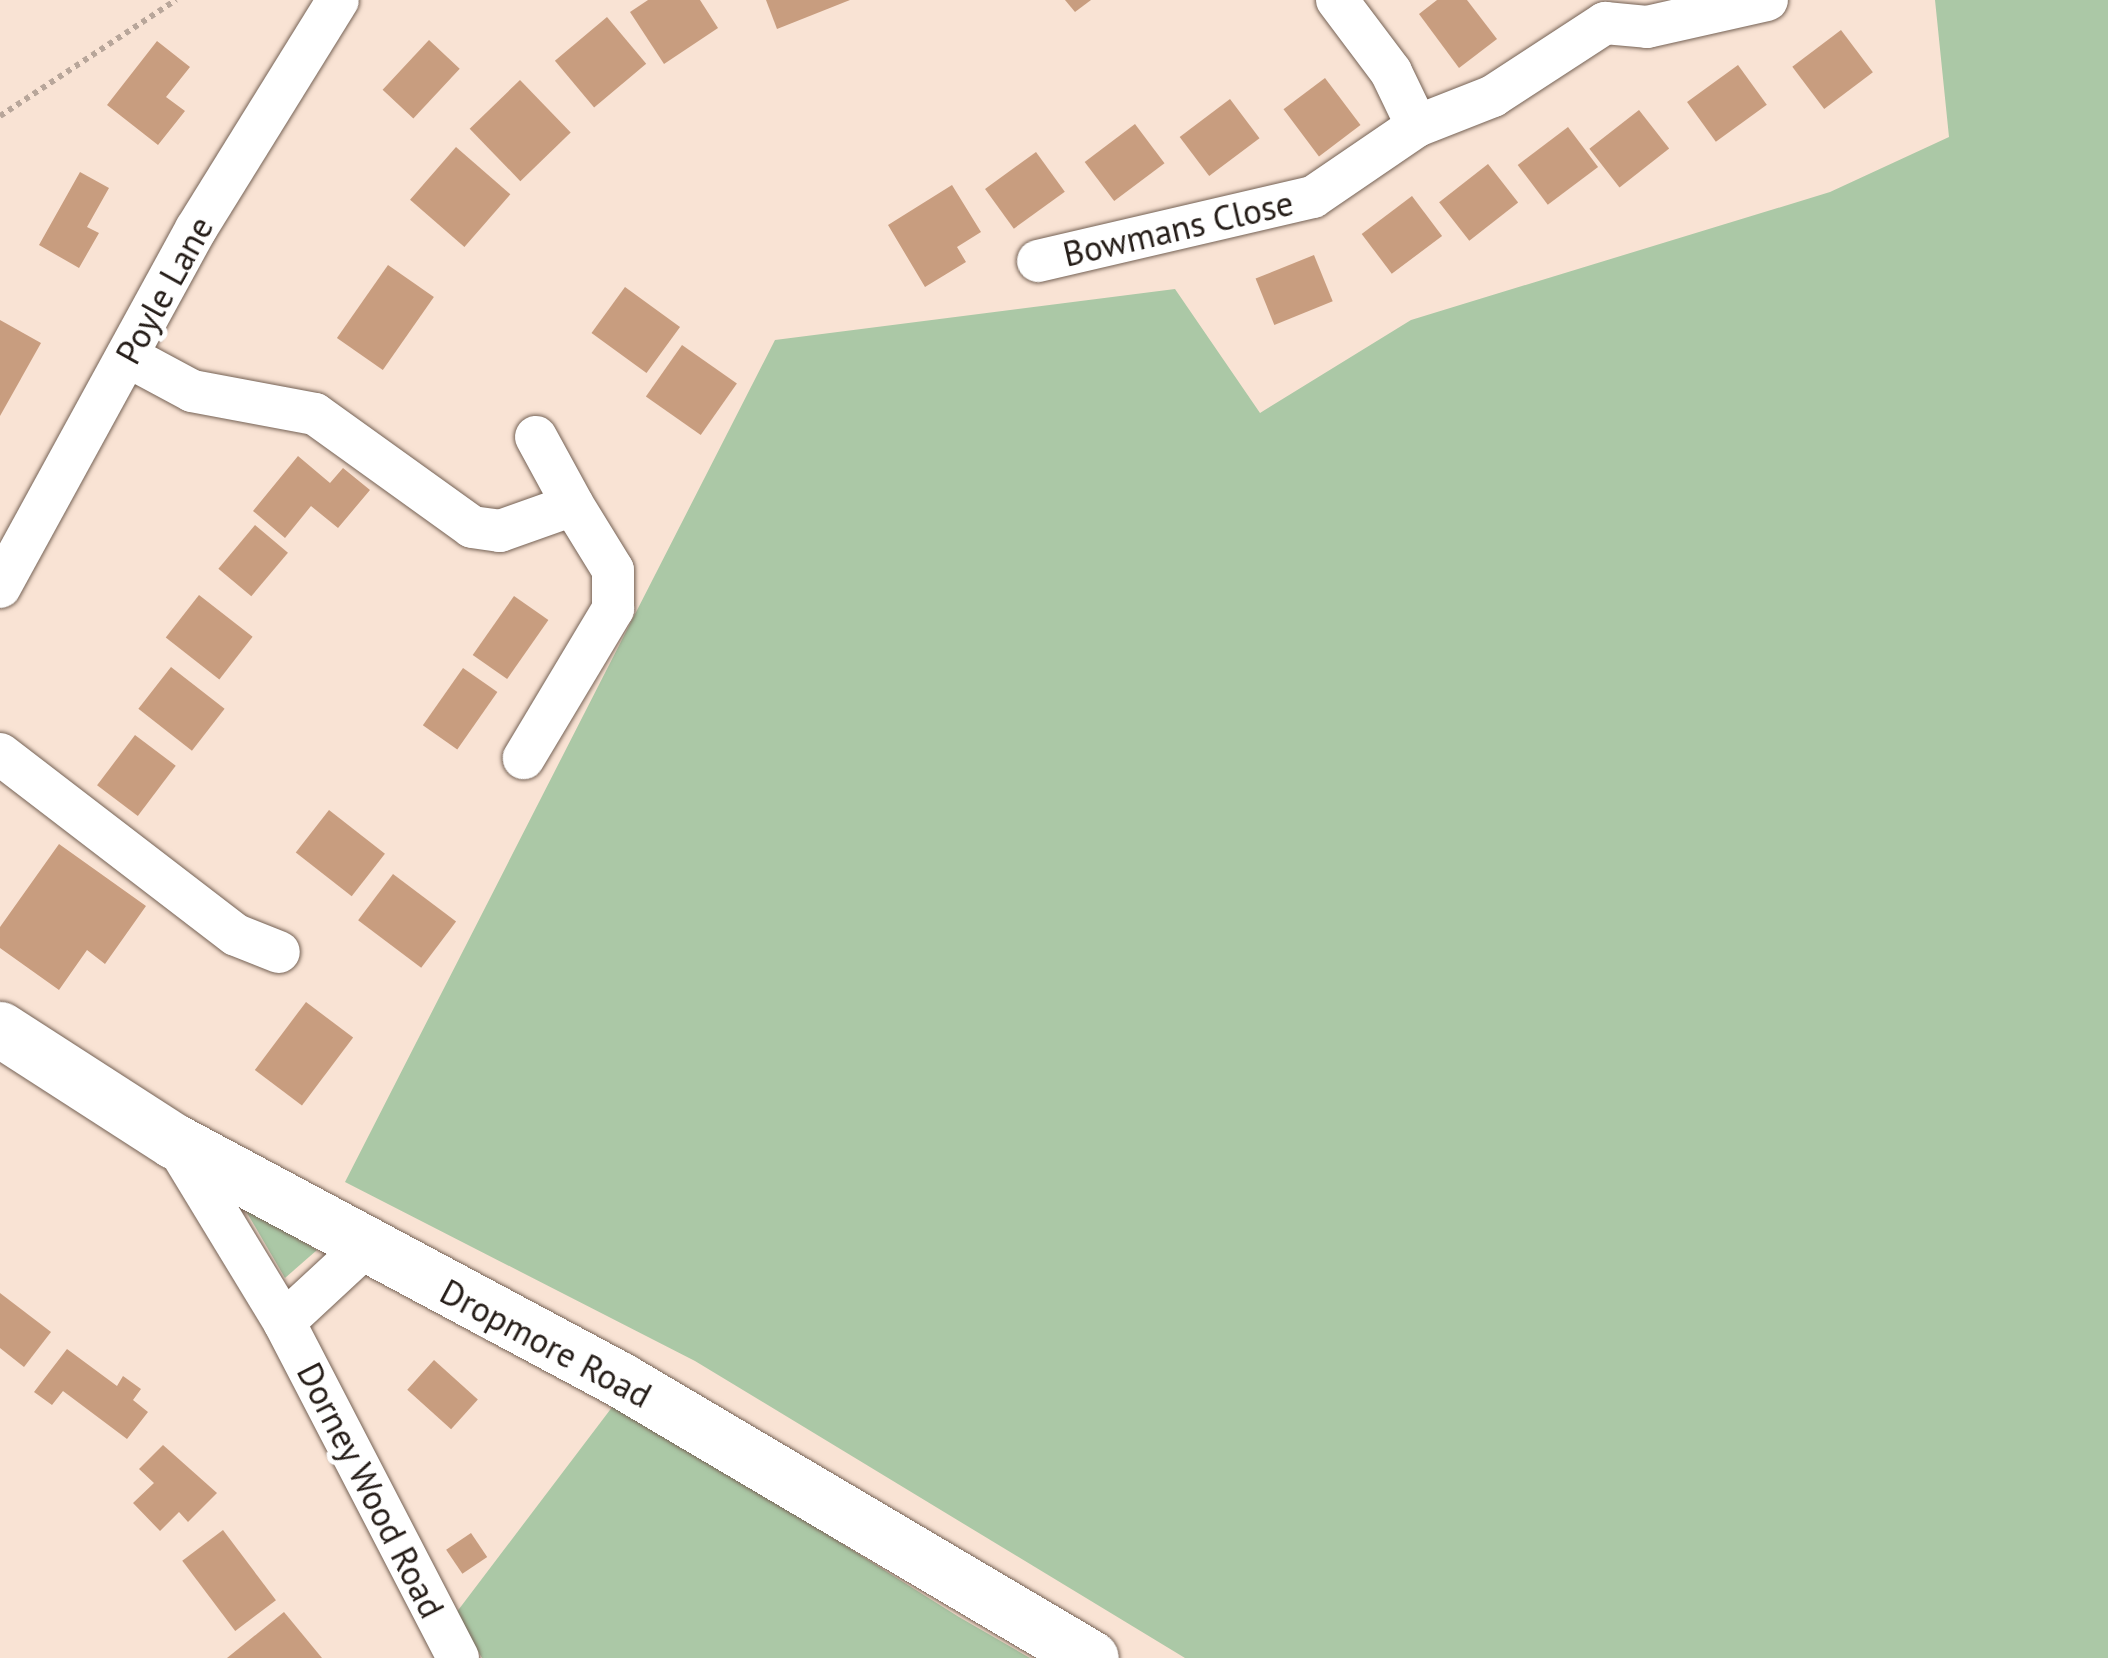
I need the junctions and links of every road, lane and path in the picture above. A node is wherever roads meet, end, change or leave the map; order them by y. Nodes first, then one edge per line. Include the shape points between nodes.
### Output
1 (176, 0) edge
2 (338, 0) edge
3 (1337, 0) edge
4 (1767, 0) edge
5 (0, 116) edge
6 (1417, 126) junction
7 (1038, 261) dead end
8 (127, 356) junction
9 (536, 437) dead end
10 (572, 505) junction
11 (0, 587) edge
12 (0, 754) edge
13 (524, 758) dead end
14 (279, 952) dead end
15 (2, 1034) edge
16 (174, 1141) junction
17 (364, 1248) junction
18 (284, 1322) junction
19 (458, 1658) edge
20 (1091, 1658) edge

1 - 5 path
2 - 8 street, Poyle Lane via 196,229
3 - 6 street via 1392,72
4 - 6 street, Bowmans Close via 1646,27 1606,22 1492,96
6 - 7 street, Bowmans Close via 1313,198
8 - 10 street via 192,390 315,414 472,527 500,531
8 - 11 street, Poyle Lane
9 - 10 street
10 - 13 street via 613,570 613,609
12 - 14 street via 236,935
15 - 16 street, Dropmore Road
16 - 17 street, Dropmore Road
16 - 18 street, Dorney Wood Road
17 - 18 street, Dorney Wood Road
17 - 20 street, Dropmore Road via 619,1380
18 - 19 street, Dorney Wood Road

